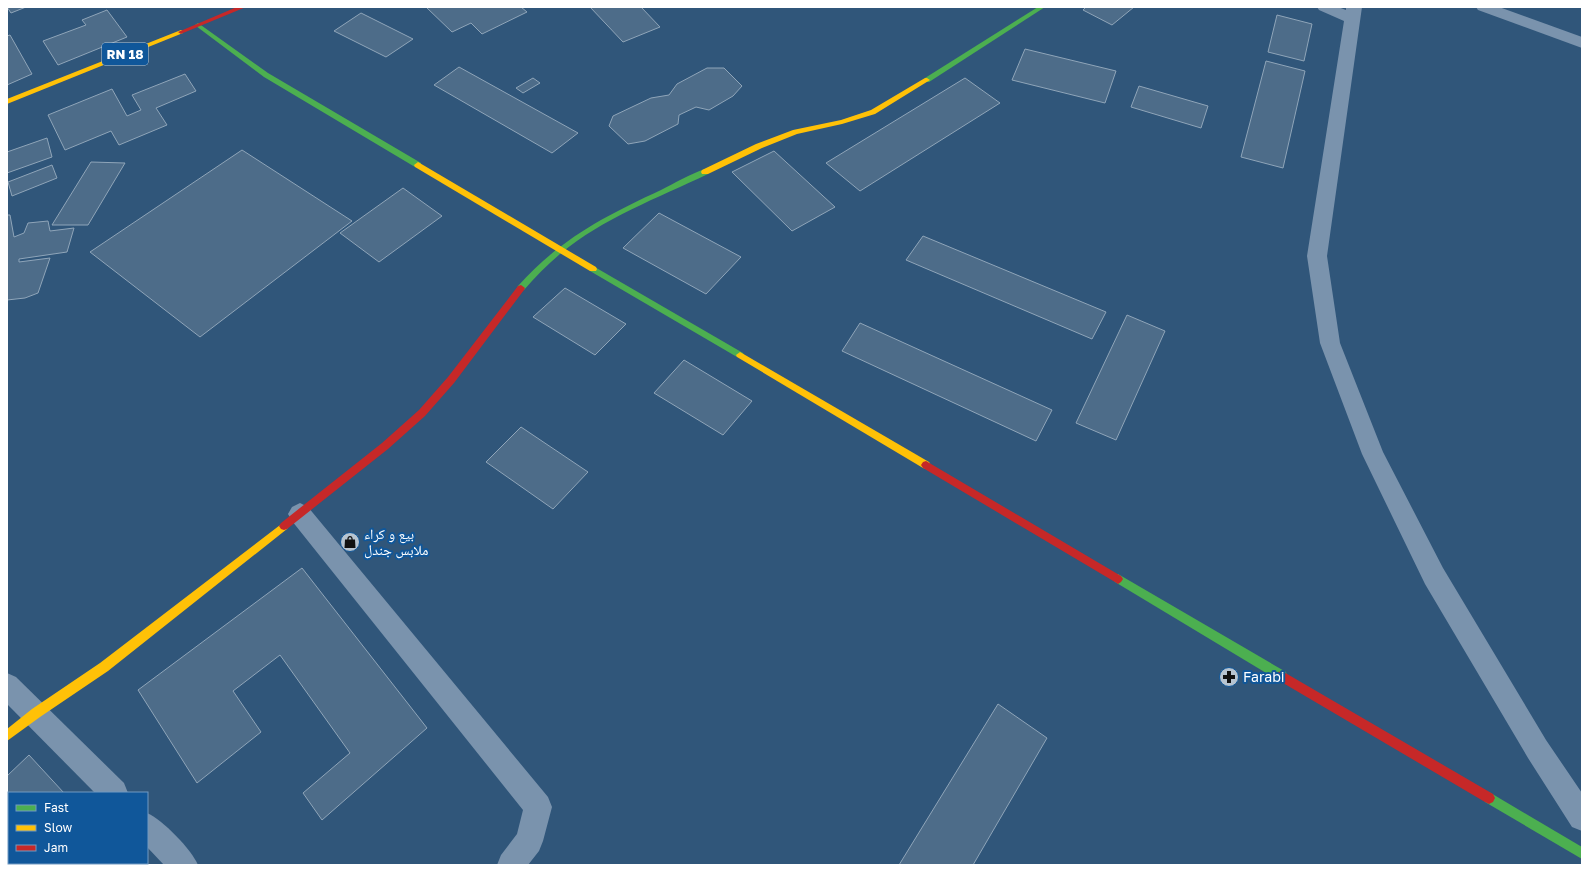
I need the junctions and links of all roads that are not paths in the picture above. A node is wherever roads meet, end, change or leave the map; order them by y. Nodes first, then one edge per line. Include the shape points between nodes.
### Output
1 (243, 7) edge
2 (1042, 7) edge
3 (1325, 7) edge
4 (1484, 7) edge
5 (1353, 13) edge
6 (198, 25) junction
7 (1582, 43) edge
8 (7, 102) edge
9 (559, 249) junction
10 (300, 514) junction
11 (7, 686) edge
12 (36, 714) junction
13 (7, 736) edge
14 (113, 792) edge
15 (1582, 817) edge
16 (148, 828) edge
17 (1582, 853) edge
18 (184, 865) edge
19 (512, 865) edge

1 - 6 street, RN 18
2 - 9 street via 873,112 796,132 759,146 606,221
3 - 5 street
4 - 7 street
5 - 15 street via 1317,256 1330,343 1373,454 1434,576 1537,749
6 - 8 street, RN 18
6 - 9 street via 266,75
9 - 10 street via 526,281 451,380 422,412 385,446
9 - 17 street
10 - 12 street via 104,667
10 - 19 street via 538,807 530,842
11 - 12 street
12 - 13 street
12 - 14 street
16 - 18 street

